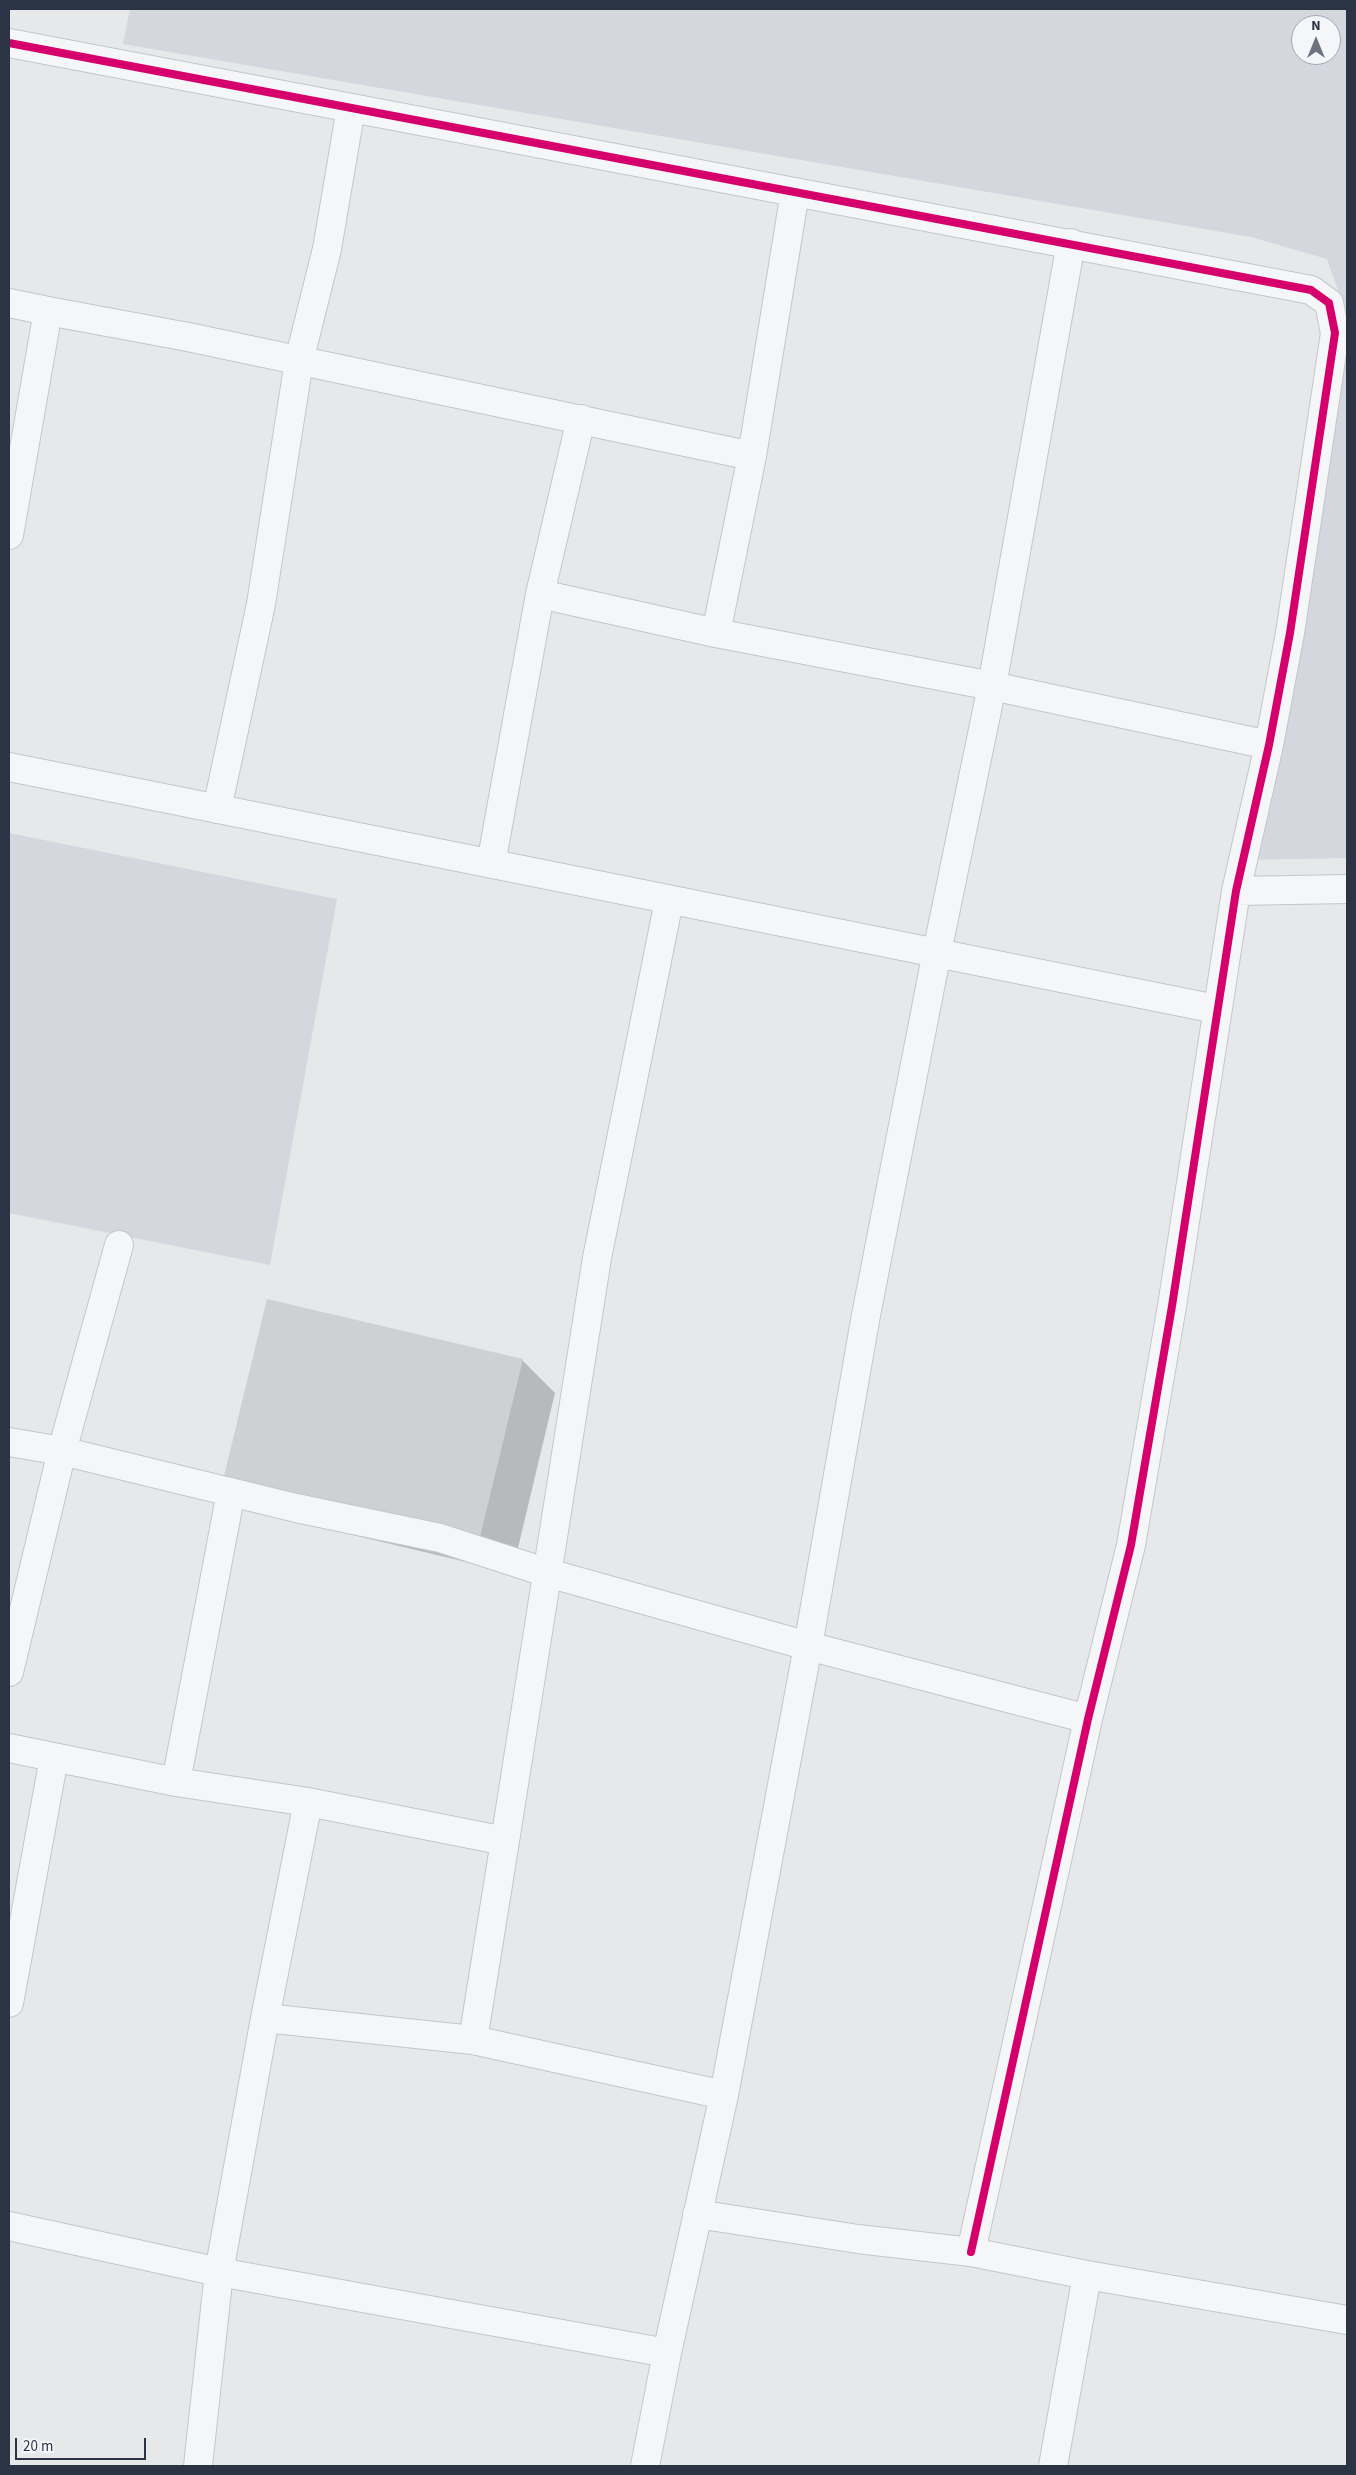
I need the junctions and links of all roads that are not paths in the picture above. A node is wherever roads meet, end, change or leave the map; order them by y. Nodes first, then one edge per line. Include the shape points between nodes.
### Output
1 (9, 43) edge
2 (351, 108) junction
3 (794, 192) junction
4 (1071, 243) junction
5 (9, 303) edge
6 (48, 311) junction
7 (300, 361) junction
8 (580, 419) junction
9 (752, 456) junction
10 (12, 502) edge
11 (9, 535) edge
12 (540, 594) junction
13 (716, 633) junction
14 (992, 686) junction
15 (1268, 745) junction
16 (9, 767) edge
17 (217, 809) junction
18 (491, 864) junction
19 (1347, 889) edge
20 (1236, 892) junction
21 (669, 901) junction
22 (937, 952) junction
23 (1216, 1009) junction
24 (119, 1245) dead end
25 (9, 1442) edge
26 (62, 1451) junction
27 (231, 1492) junction
28 (548, 1573) junction
29 (808, 1646) junction
30 (9, 1672) edge
31 (1088, 1719) junction
32 (9, 1748) edge
33 (54, 1758) junction
34 (176, 1782) junction
35 (308, 1802) junction
36 (505, 1841) junction
37 (9, 2003) edge
38 (265, 2018) junction
39 (473, 2040) junction
40 (724, 2095) junction
41 (696, 2214) junction
42 (9, 2226) edge
43 (971, 2252) junction
44 (220, 2272) junction
45 (1087, 2275) junction
46 (1347, 2320) edge
47 (667, 2353) junction
48 (198, 2466) edge
49 (645, 2466) edge
50 (1052, 2466) edge

1 - 2 street
2 - 3 street
2 - 7 street via 327,249
3 - 4 street
3 - 9 street
4 - 14 street
4 - 15 street via 1311,290 1329,303 1335,333 1290,633
5 - 6 street
6 - 7 street
6 - 10 street
7 - 8 street
7 - 17 street via 261,604
8 - 9 street
8 - 12 street
9 - 13 street
10 - 11 street
12 - 13 street
12 - 18 street
13 - 14 street
14 - 15 street
14 - 22 street
15 - 20 street
16 - 17 street
17 - 18 street
18 - 21 street
19 - 20 street
20 - 23 street
21 - 22 street
21 - 28 street via 597,1258
22 - 23 street
22 - 29 street via 866,1315
23 - 31 street via 1172,1306 1132,1535
24 - 26 street
25 - 26 street
26 - 27 street
26 - 30 street
27 - 28 street via 440,1538
27 - 34 street
28 - 29 street
28 - 36 street
29 - 31 street
29 - 40 street
31 - 43 street
32 - 33 street
33 - 34 street
33 - 37 street
34 - 35 street
35 - 36 street
35 - 38 street
36 - 39 street
38 - 39 street
38 - 44 street
39 - 40 street
40 - 41 street
41 - 43 street via 858,2239
41 - 47 street
42 - 44 street
43 - 45 street
44 - 47 street
44 - 48 street
45 - 46 street
45 - 50 street
47 - 49 street

